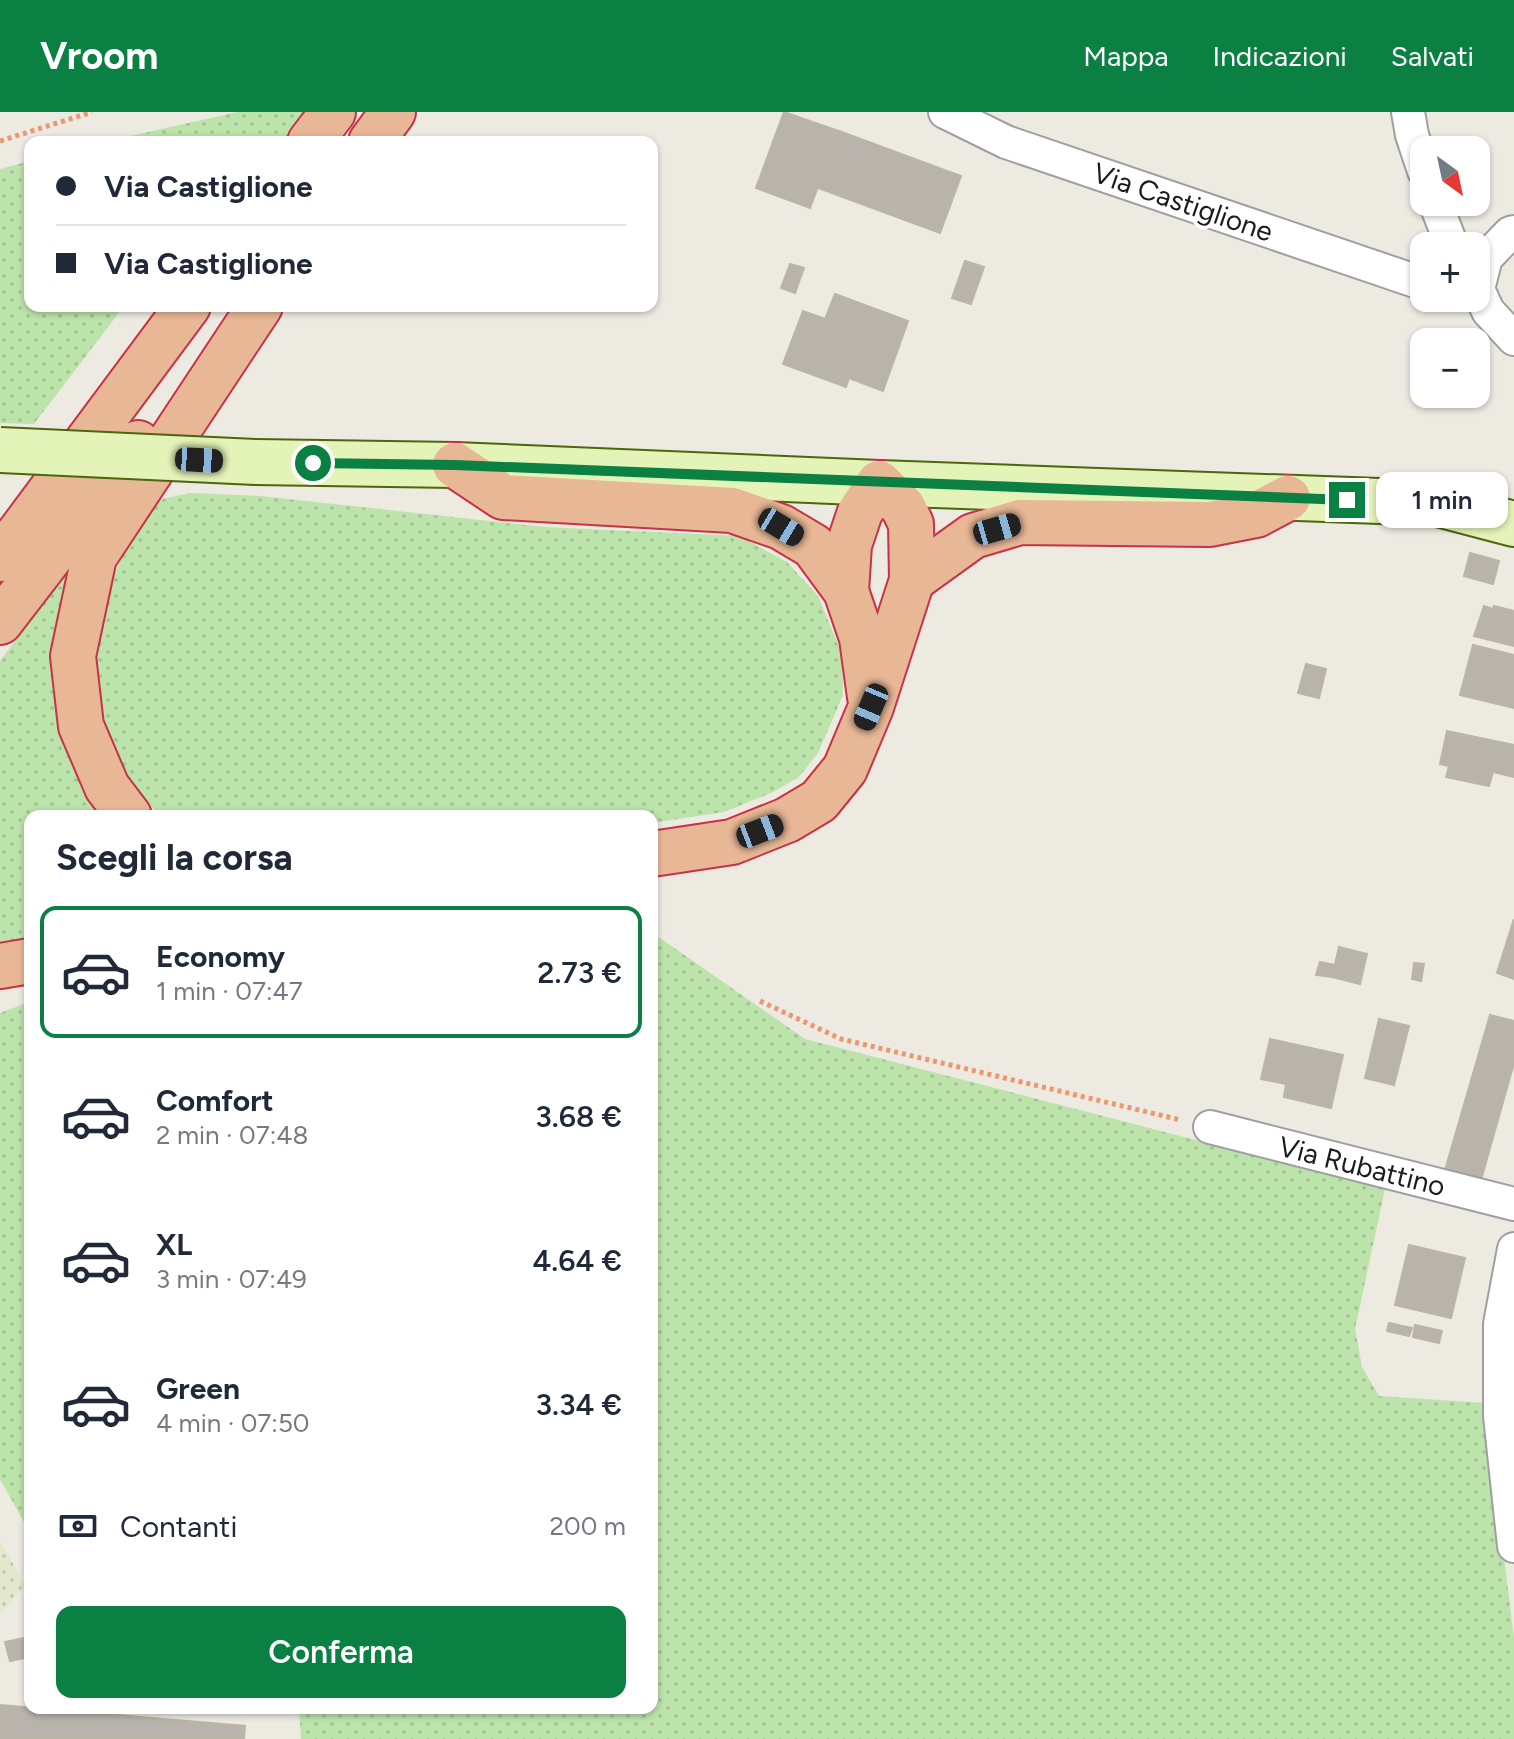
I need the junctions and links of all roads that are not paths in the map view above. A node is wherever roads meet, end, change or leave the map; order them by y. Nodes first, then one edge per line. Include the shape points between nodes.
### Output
1 (333, 112) edge
2 (393, 112) edge
3 (945, 112) edge
4 (1408, 112) edge
5 (315, 136) edge
6 (375, 136) edge
7 (1412, 136) edge
8 (1514, 232) edge
9 (1490, 254) edge
10 (1410, 279) edge
11 (184, 312) edge
12 (239, 312) edge
13 (256, 312) edge
14 (1489, 312) edge
15 (1514, 339) edge
16 (0, 450) edge
17 (455, 465) junction
18 (879, 483) junction
19 (1288, 498) junction
20 (1514, 524) edge
21 (0, 559) edge
22 (912, 580) junction
23 (846, 591) junction
24 (0, 622) edge
25 (871, 707) junction
26 (124, 810) edge
27 (658, 853) edge
28 (24, 962) edge
29 (0, 966) edge
30 (1210, 1127) road end
31 (1514, 1204) edge
32 (1514, 1249) edge
33 (1514, 1546) edge

1 - 5 highway
2 - 6 highway
3 - 10 street, Via Castiglione via 1006,142
4 - 7 street
8 - 9 street
11 - 21 highway
12 - 24 highway
13 - 26 highway via 94,557 73,656 81,726 107,787
14 - 15 street
16 - 17 main road, bridge
17 - 18 main road
17 - 23 highway via 503,497 732,510 781,527 813,546
18 - 19 main road
18 - 22 highway via 903,507 911,524
18 - 23 highway via 860,512 849,545
19 - 20 main road via 1434,503
19 - 22 highway via 1256,515 1210,524 1020,522 973,536
22 - 25 highway
23 - 25 highway via 862,638
25 - 27 highway via 845,769 819,801 732,842
28 - 29 highway
30 - 31 street, Via Rubattino
32 - 33 street via 1500,1324 1500,1416

